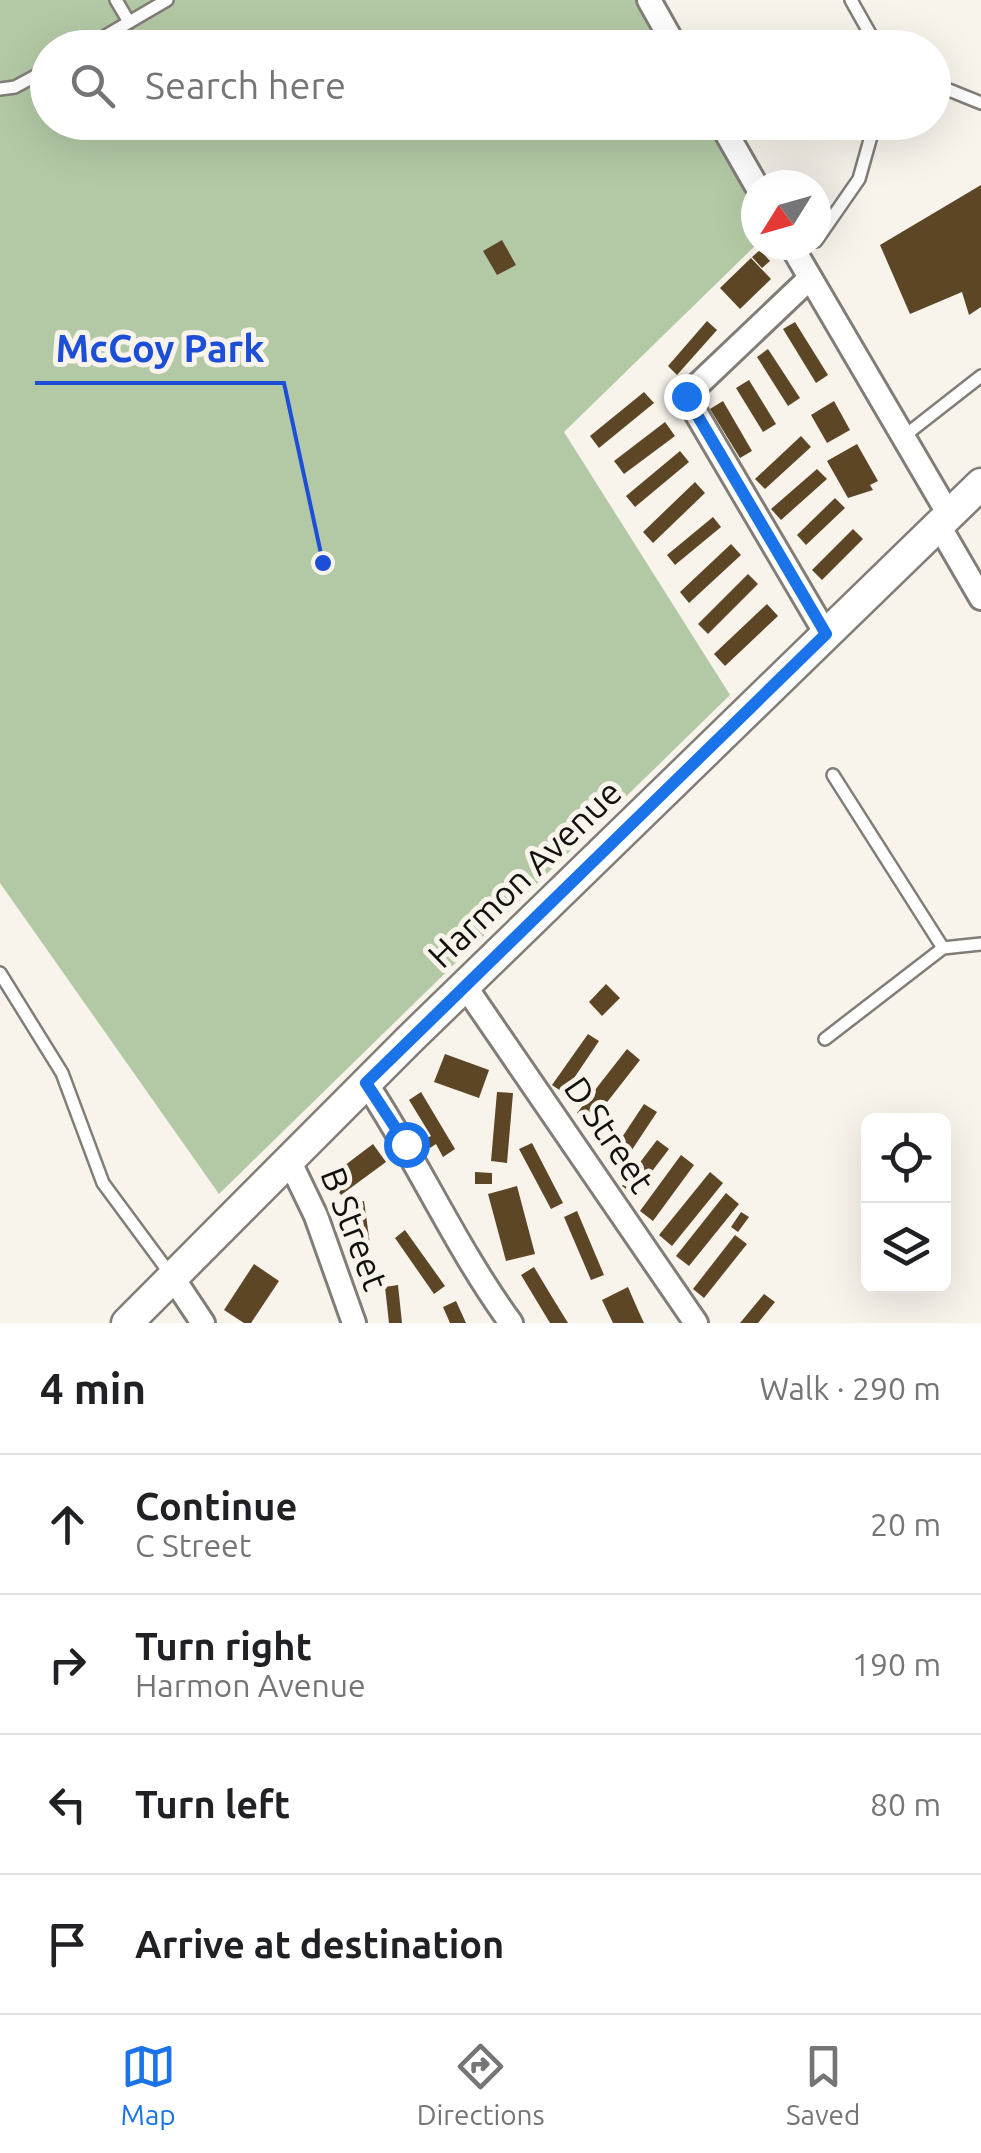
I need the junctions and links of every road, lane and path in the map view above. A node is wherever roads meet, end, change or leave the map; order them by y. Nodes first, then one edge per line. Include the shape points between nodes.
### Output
1 (116, 0) edge
2 (168, 0) edge
3 (649, 0) edge
4 (851, 0) edge
5 (129, 22) junction
6 (115, 30) edge
7 (666, 30) edge
8 (868, 30) edge
9 (30, 80) edge
10 (0, 89) edge
11 (951, 91) edge
12 (981, 103) edge
13 (730, 140) edge
14 (870, 140) edge
15 (747, 170) edge
16 (831, 219) edge
17 (801, 260) edge
18 (809, 260) edge
19 (981, 376) edge
20 (903, 437) junction
21 (981, 484) edge
22 (943, 519) junction
23 (981, 598) edge
24 (826, 634) junction
25 (834, 776) dead end
26 (981, 944) edge
27 (943, 948) junction
28 (0, 973) edge
29 (465, 986) junction
30 (825, 1039) dead end
31 (366, 1083) junction
32 (289, 1160) junction
33 (171, 1276) junction
34 (126, 1323) edge
35 (203, 1323) edge
36 (354, 1323) edge
37 (512, 1323) edge
38 (696, 1323) edge

1 - 5 lane
2 - 5 lane
3 - 7 street
4 - 8 lane
5 - 6 lane
9 - 10 lane
11 - 12 lane
13 - 15 street
14 - 16 lane via 859,180
17 - 24 street via 686,396
18 - 20 street
19 - 20 lane
20 - 22 street
21 - 22 main road, Harmon Avenue
22 - 23 street
22 - 24 main road, Harmon Avenue
24 - 29 main road, Harmon Avenue
25 - 27 lane
26 - 27 lane
27 - 30 lane
28 - 33 lane via 62,1073 103,1182
29 - 31 main road, Harmon Avenue
29 - 38 street, D Street
31 - 32 main road, Harmon Avenue
31 - 37 street
32 - 33 main road, Harmon Avenue
32 - 36 street, B Street
33 - 34 main road, Harmon Avenue
33 - 35 street

